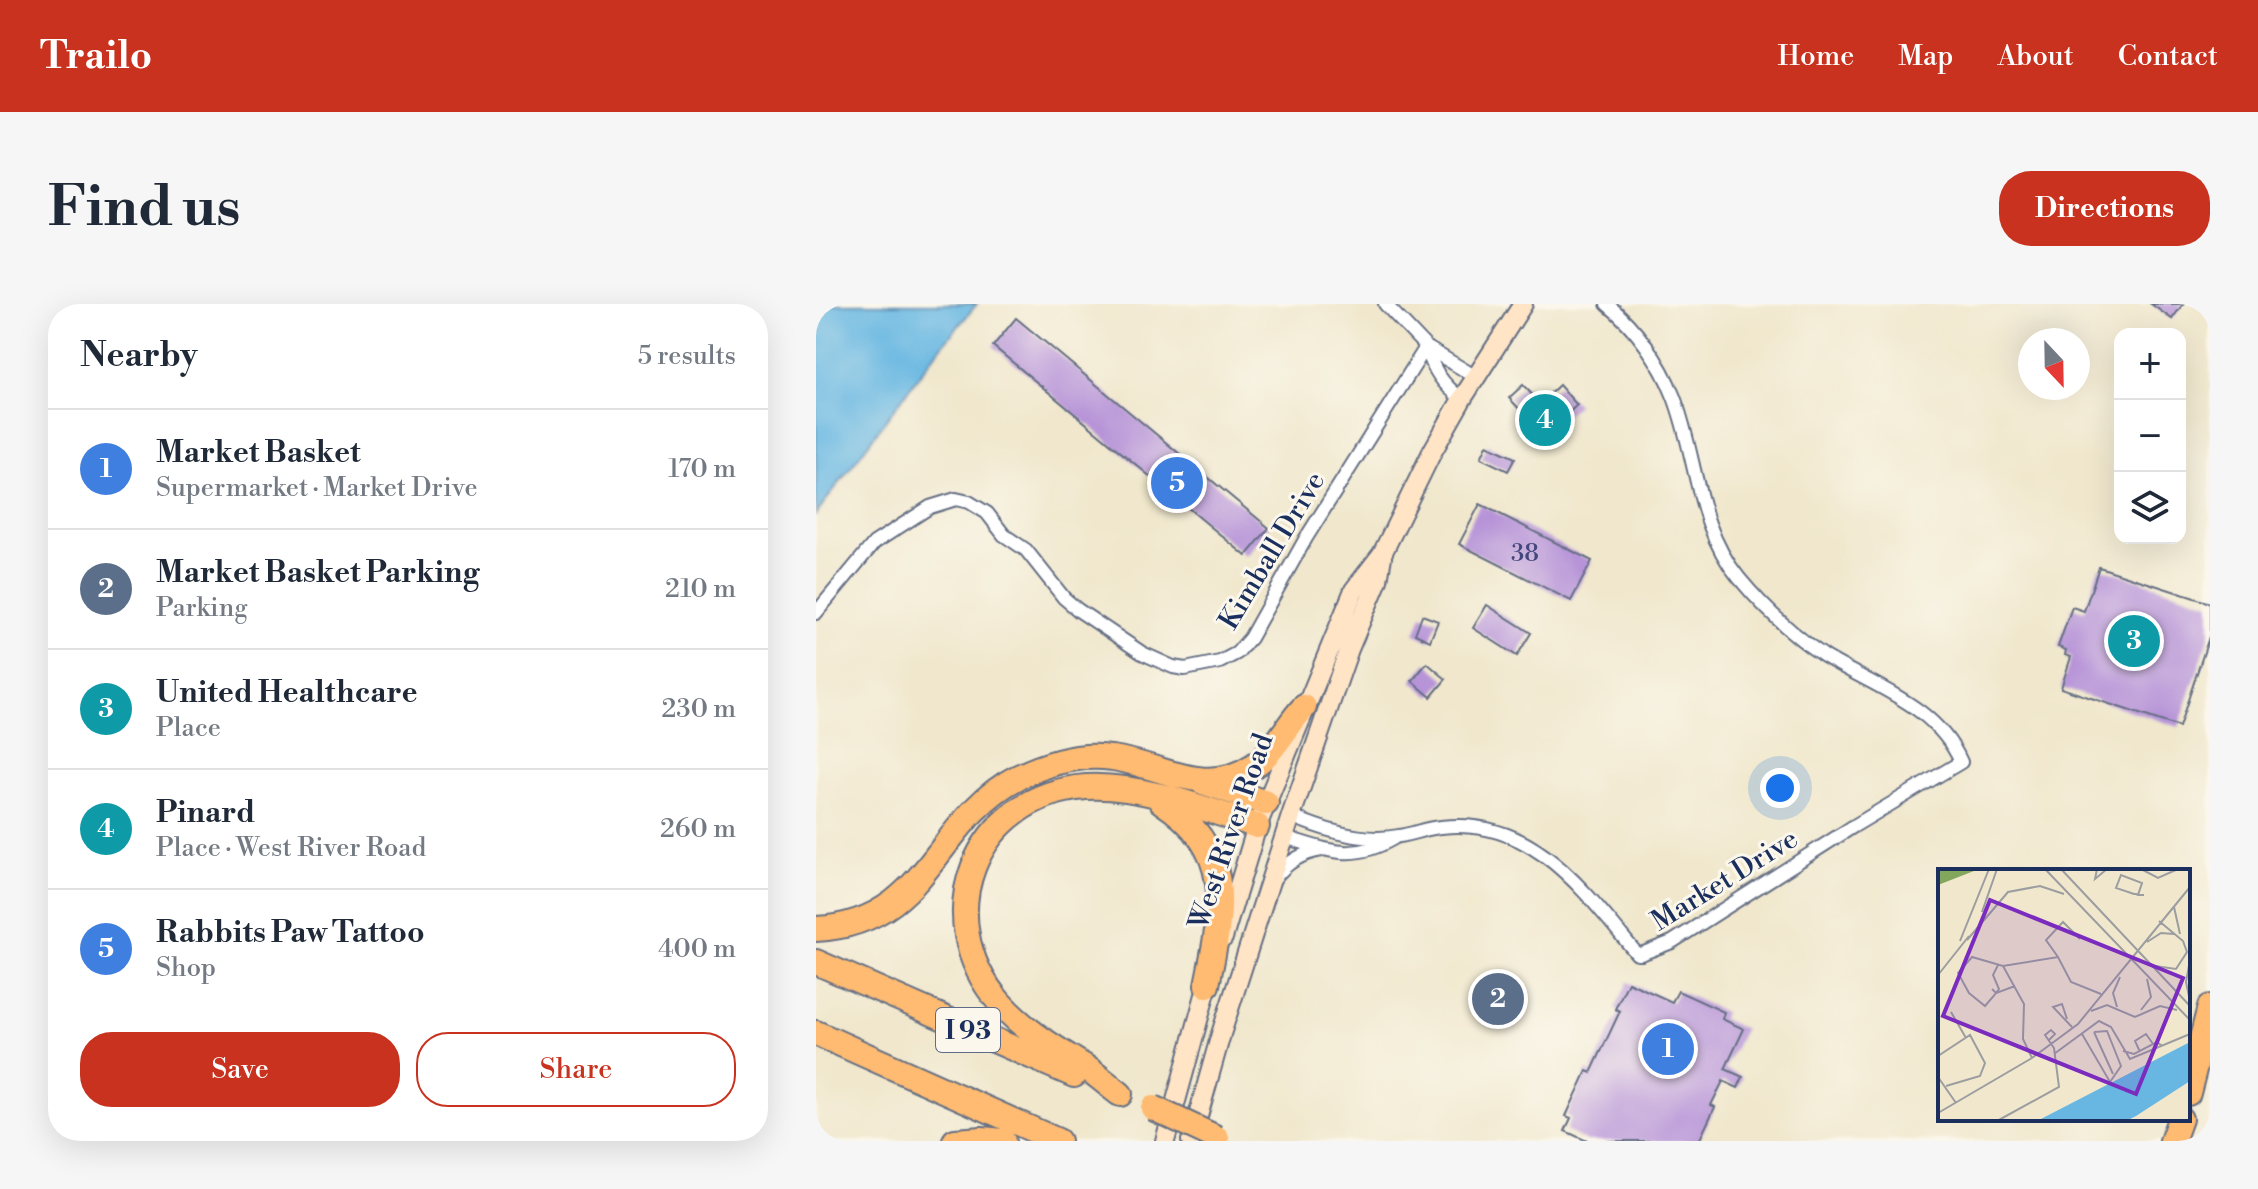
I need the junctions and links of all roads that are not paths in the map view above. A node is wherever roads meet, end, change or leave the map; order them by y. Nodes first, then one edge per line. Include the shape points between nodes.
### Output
1 (1385, 304) edge
2 (1523, 304) edge
3 (1607, 304) edge
4 (1426, 347) junction
5 (1476, 377) junction
6 (1462, 399) junction
7 (1382, 554) junction
8 (816, 613) edge
9 (1304, 707) junction
10 (1200, 781) junction
11 (1153, 795) junction
12 (1261, 814) junction
13 (1291, 816) junction
14 (1284, 837) junction
15 (1397, 837) junction
16 (1329, 850) junction
17 (1268, 888) junction
18 (816, 929) edge
19 (816, 962) edge
20 (1207, 985) junction
21 (2210, 1007) edge
22 (816, 1033) edge
23 (2190, 1085) edge
24 (1120, 1094) junction
25 (2179, 1121) edge
26 (1221, 1139) edge
27 (955, 1141) edge
28 (1003, 1141) edge
29 (1058, 1141) edge
30 (1165, 1141) edge
31 (1191, 1141) edge
32 (2172, 1141) edge

1 - 4 street
2 - 5 main road, West River Road
3 - 15 street, Market Drive via 1634,329 1667,380 1704,511 1735,574 1804,641 1925,714 1961,762 1648,953 1637,954 1568,875 1536,849 1500,831 1456,826
4 - 5 street
4 - 6 street via 1443,384
4 - 8 street, Kimball Drive via 1250,638 1220,662 1185,669 1142,653 1071,604 987,513 956,499 930,507 874,543
5 - 6 main road, West River Road
6 - 7 main road, West River Road
7 - 9 main road, West River Road via 1354,590
7 - 13 main road, West River Road via 1378,580
9 - 10 highway via 1253,766 1222,779
9 - 12 main road, West River Road
10 - 12 highway
10 - 18 highway via 1110,757 1052,764 1017,778 968,816 916,885 891,906 835,928
11 - 12 highway
11 - 20 highway via 1194,830 1215,870 1221,907
11 - 24 highway via 1093,787 1067,789 1035,801 1006,821 984,846 963,908 975,962 999,1002 1034,1035
12 - 13 main road
12 - 14 main road
12 - 20 main road, West River Road
13 - 14 main road, West River Road
13 - 15 street, Market Drive via 1341,833
14 - 16 street, Market Drive
14 - 17 main road, West River Road
15 - 16 street, Market Drive via 1363,852
16 - 17 street, Market Drive via 1289,862
17 - 31 main road, West River Road
19 - 24 highway, I 93
20 - 30 main road, West River Road
21 - 23 highway
22 - 29 highway, I 93
24 - 26 highway, I 93, bridge
25 - 32 highway
27 - 28 highway

